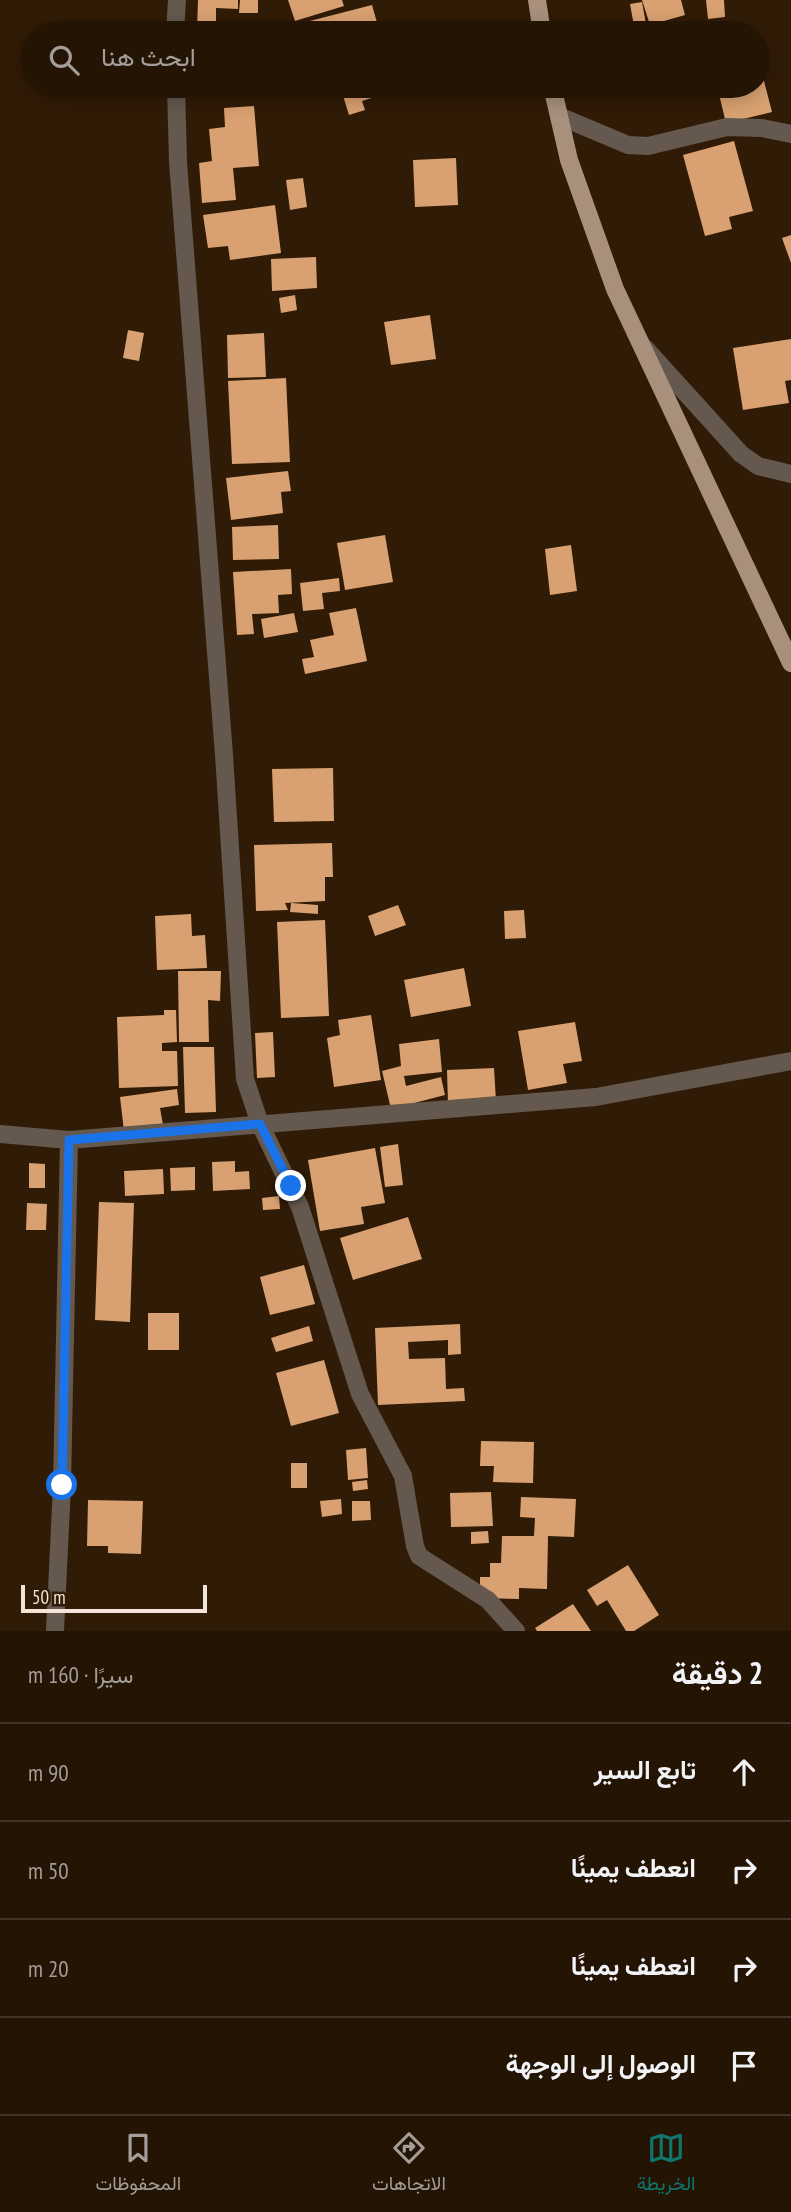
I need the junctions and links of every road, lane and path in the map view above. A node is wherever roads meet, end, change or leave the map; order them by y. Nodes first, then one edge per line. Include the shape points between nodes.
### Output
1 (177, 0) edge
2 (537, 0) edge
3 (176, 21) edge
4 (540, 21) edge
5 (176, 98) edge
6 (555, 98) edge
7 (559, 116) junction
8 (791, 134) edge
9 (643, 346) junction
10 (791, 474) edge
11 (791, 663) edge
12 (791, 1060) edge
13 (260, 1124) junction
14 (0, 1134) edge
15 (69, 1140) junction
16 (55, 1631) edge
17 (516, 1631) edge

1 - 3 street
2 - 4 main road
5 - 13 street via 245,1079
6 - 7 main road
7 - 8 street via 628,145 648,146 727,127
7 - 9 main road via 586,212
9 - 10 street via 741,454 758,466
9 - 11 main road
12 - 13 street via 596,1097
13 - 15 street
13 - 17 street via 300,1207 360,1394 403,1476 419,1556 488,1600
14 - 15 street
15 - 16 street

